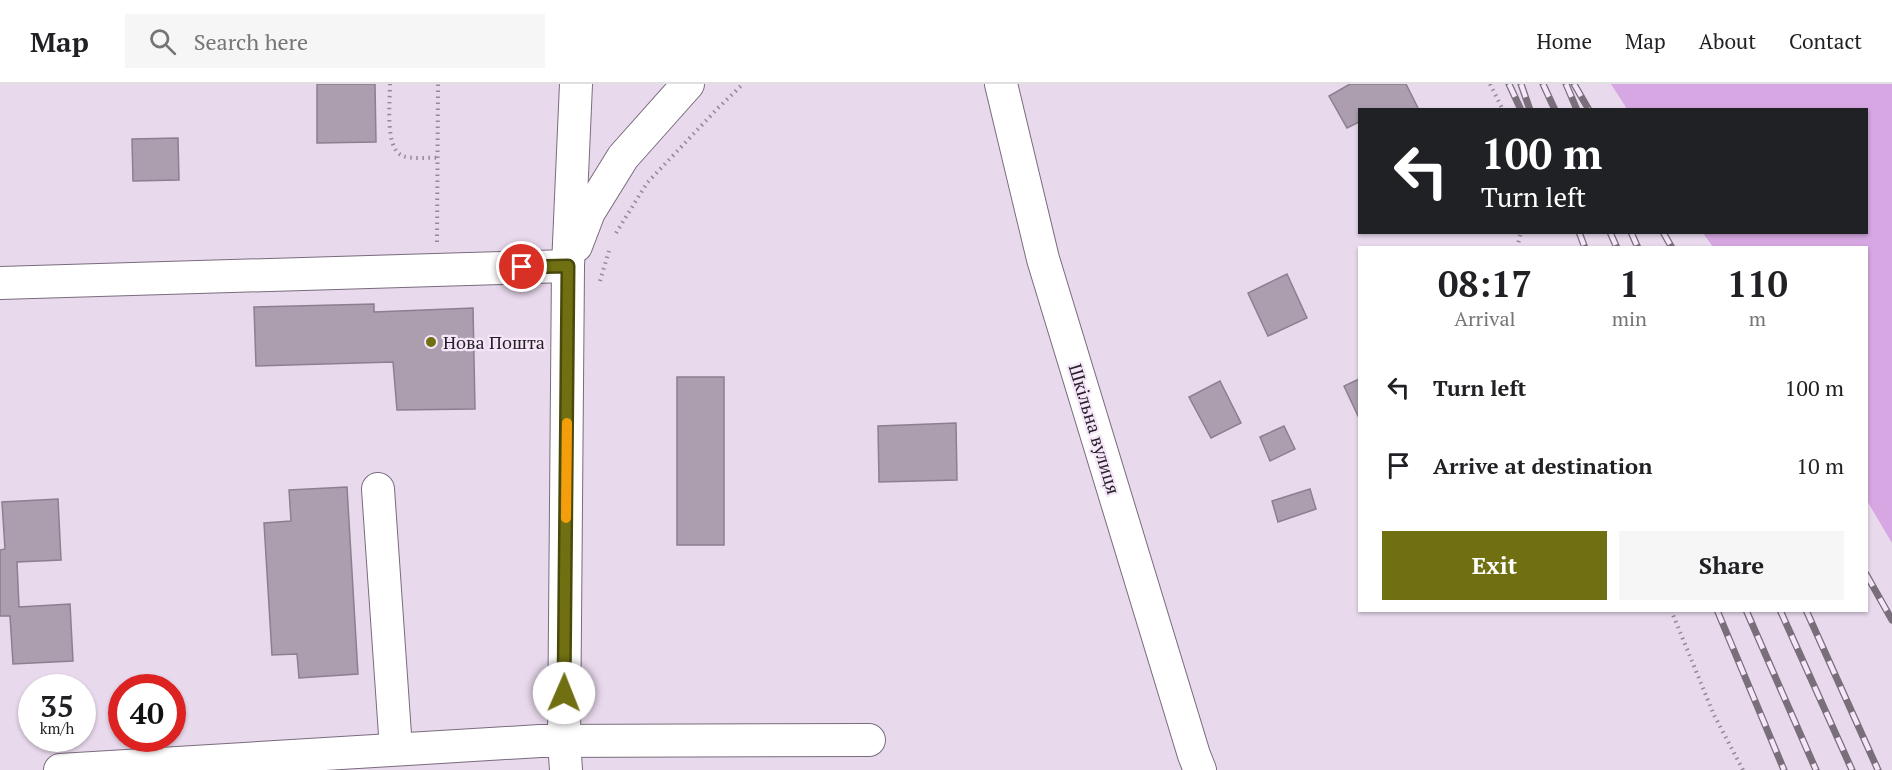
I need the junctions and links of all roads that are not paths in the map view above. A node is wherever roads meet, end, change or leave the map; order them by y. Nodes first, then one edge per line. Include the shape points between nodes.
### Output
1 (576, 84) edge
2 (688, 84) edge
3 (1001, 84) edge
4 (568, 266) junction
5 (0, 283) edge
6 (378, 489) dead end
7 (869, 740) dead end
8 (396, 749) junction
9 (565, 755) edge
10 (60, 770) edge
11 (1200, 770) edge

1 - 4 street
2 - 4 street via 623,157 589,212
3 - 11 street, Шкільна вулиця via 1043,259
4 - 5 street
4 - 9 street
6 - 8 street
7 - 9 street
8 - 9 street via 540,741
8 - 10 street

